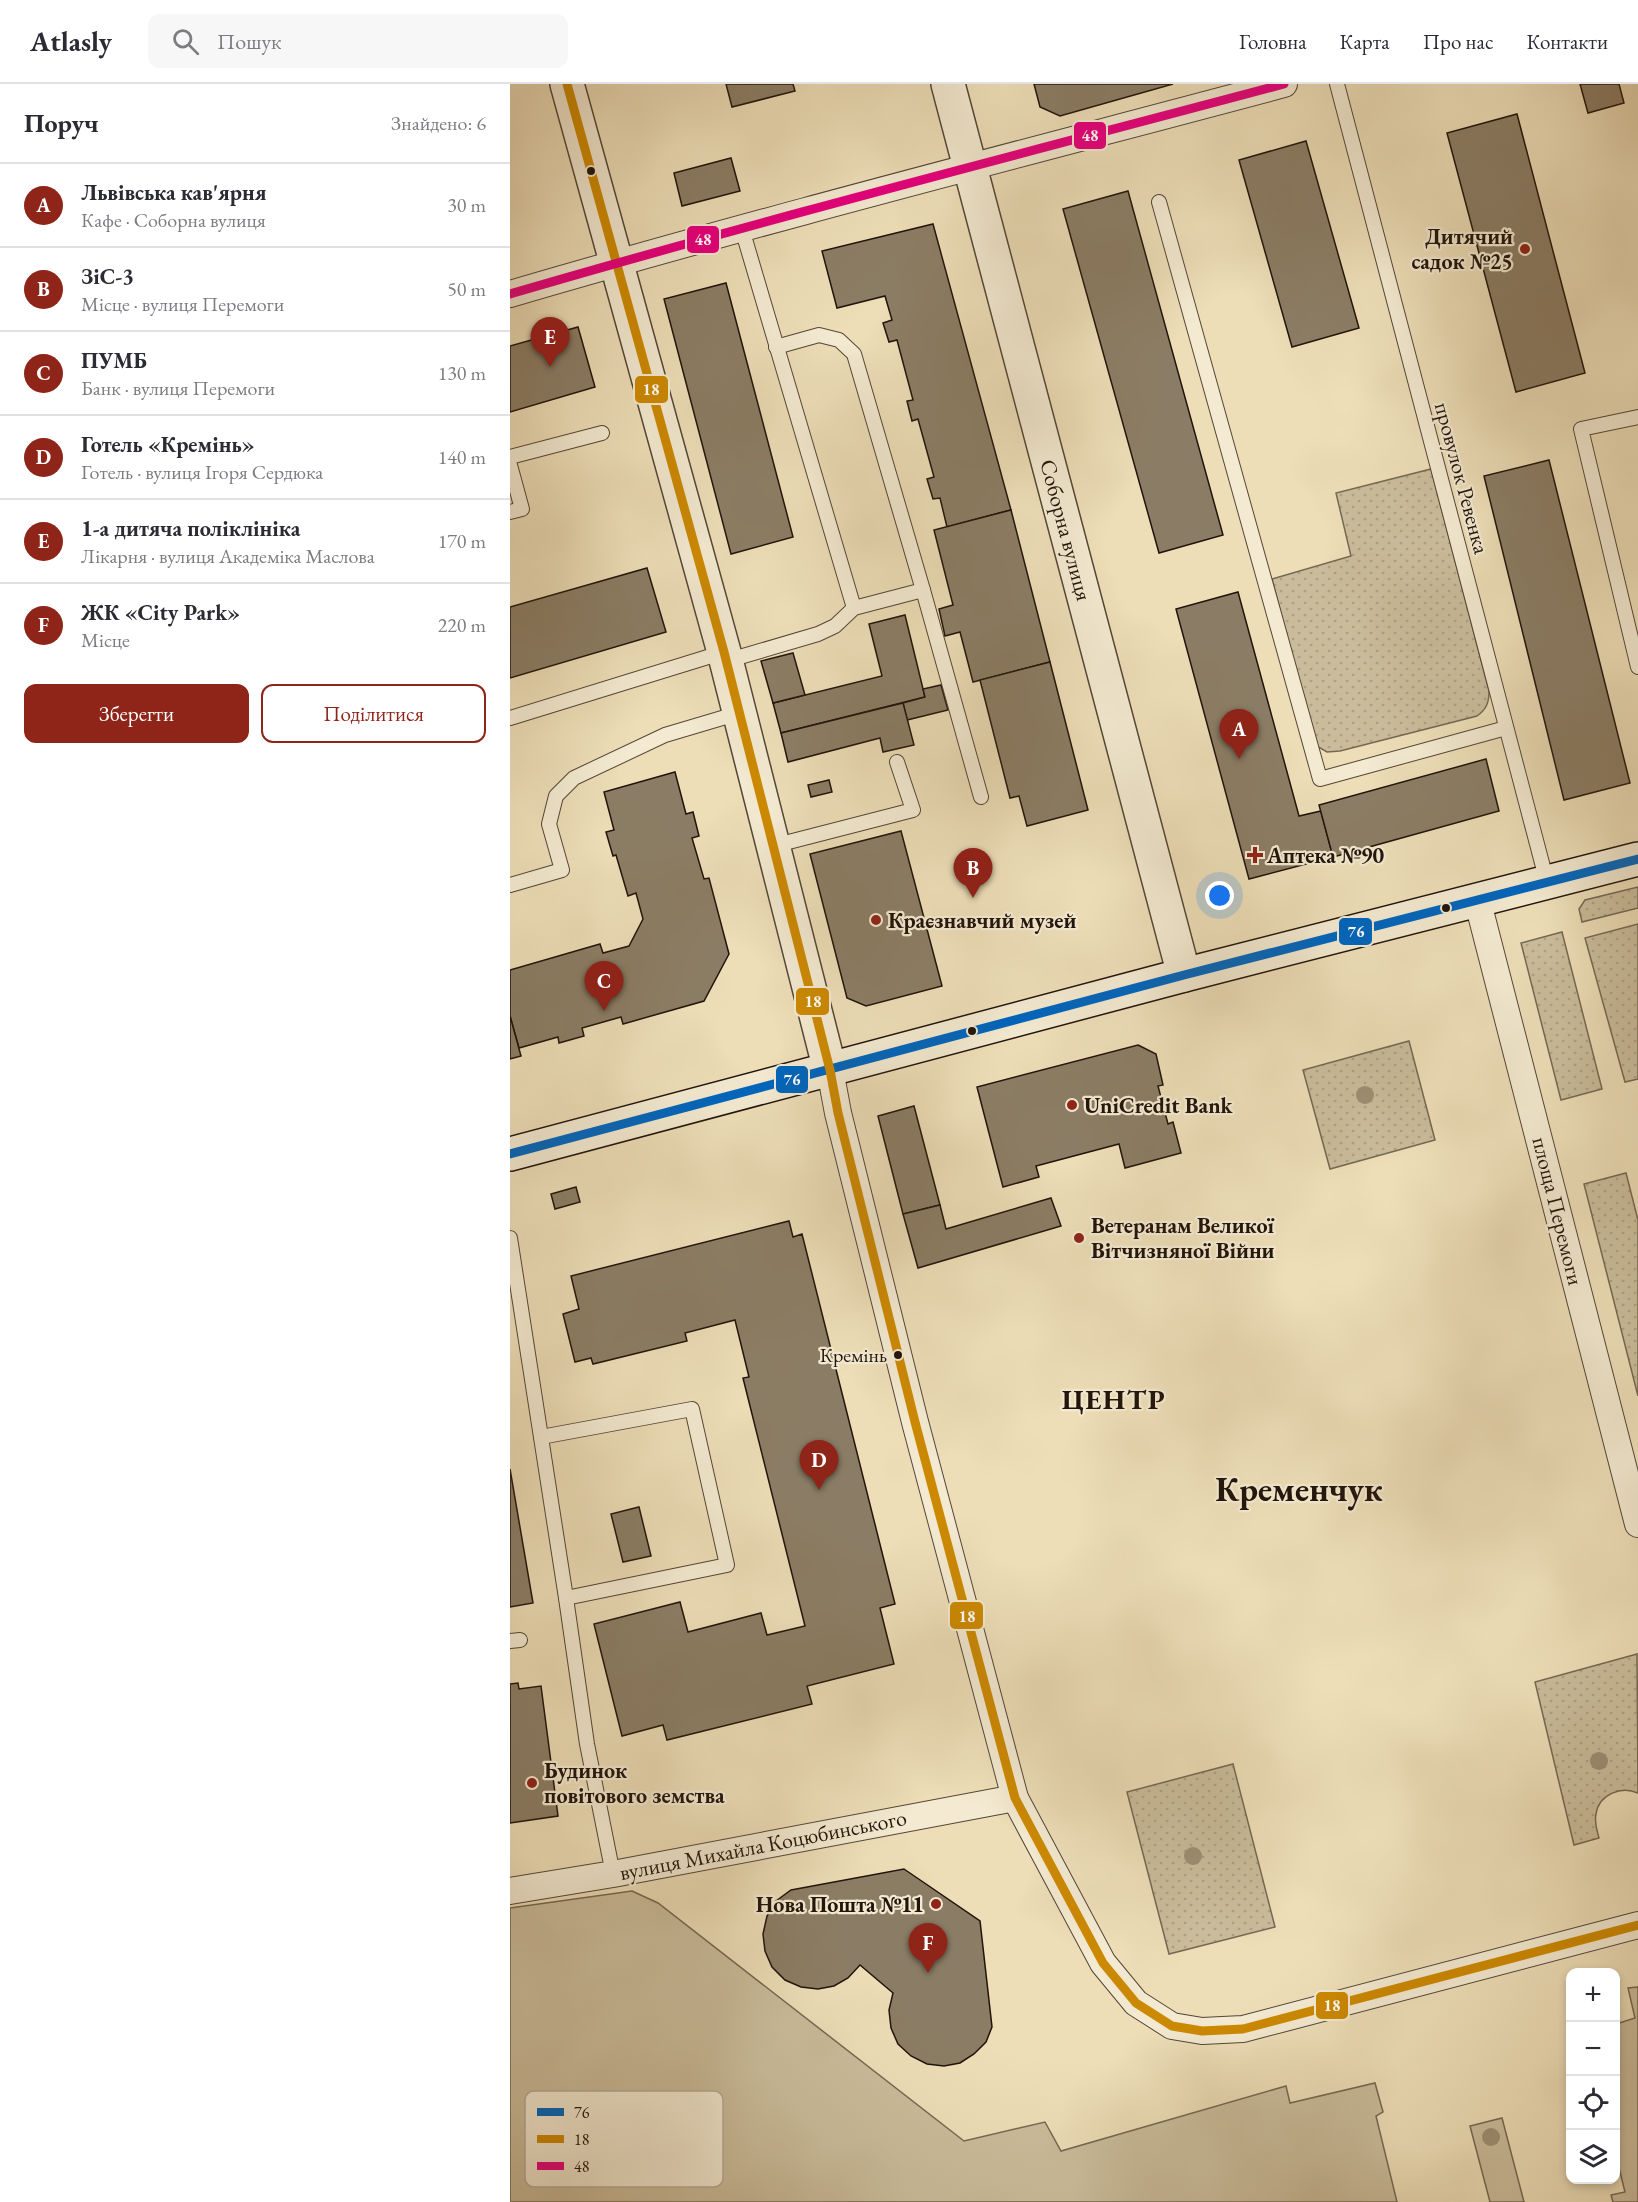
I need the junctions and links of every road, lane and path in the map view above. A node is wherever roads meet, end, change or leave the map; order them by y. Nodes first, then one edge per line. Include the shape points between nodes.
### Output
1 (567, 84) edge
2 (948, 84) edge
3 (1284, 84) edge
4 (1337, 84) edge
5 (970, 167) junction
6 (1159, 202) dead end
7 (742, 229) junction
8 (615, 263) junction
9 (510, 294) edge
10 (776, 347) junction
11 (1638, 417) edge
12 (602, 433) dead end
13 (510, 457) edge
14 (510, 465) edge
15 (510, 512) edge
16 (923, 590) junction
17 (854, 608) junction
18 (1636, 649) edge
19 (725, 657) junction
20 (1638, 667) edge
21 (739, 713) junction
22 (510, 718) edge
23 (1506, 728) junction
24 (897, 762) dead end
25 (981, 796) dead end
26 (773, 846) junction
27 (1638, 859) edge
28 (1547, 882) junction
29 (510, 885) edge
30 (1477, 899) junction
31 (1184, 975) junction
32 (830, 1070) junction
33 (510, 1154) edge
34 (510, 1238) edge
35 (541, 1437) junction
36 (1638, 1524) edge
37 (566, 1598) junction
38 (1015, 1798) junction
39 (613, 1874) junction
40 (510, 1891) edge
41 (1638, 1925) edge

1 - 8 street
2 - 5 street, Соборна вулиця
3 - 5 street
4 - 23 lane, провулок Ревенка
5 - 7 street
5 - 31 street, Соборна вулиця
6 - 23 lane via 1320,779
7 - 8 street
7 - 10 lane
8 - 9 street
8 - 19 street
10 - 16 lane via 819,335 839,340 854,354
10 - 17 lane
11 - 18 lane via 1581,429
12 - 13 lane
14 - 15 lane via 522,509
16 - 17 lane
16 - 25 lane
17 - 19 lane via 835,626 818,634
18 - 20 lane
19 - 21 street
19 - 22 lane
21 - 26 street
21 - 29 lane via 664,735 574,778 556,796 549,824 562,870
23 - 28 lane, провулок Ревенка
24 - 26 lane via 913,810
26 - 32 street
27 - 28 street
28 - 30 street
30 - 31 street
30 - 36 street, площа Перемоги
31 - 32 street
32 - 33 street
32 - 38 street via 915,1422
34 - 35 lane
35 - 37 lane
35 - 37 lane via 692,1409 727,1565
37 - 39 lane via 586,1744
38 - 39 street, вулиця Михайла Коцюбинського
38 - 41 street via 1103,1963 1137,2003 1172,2026 1202,2031 1243,2029
39 - 40 street, вулиця Михайла Коцюбинського

